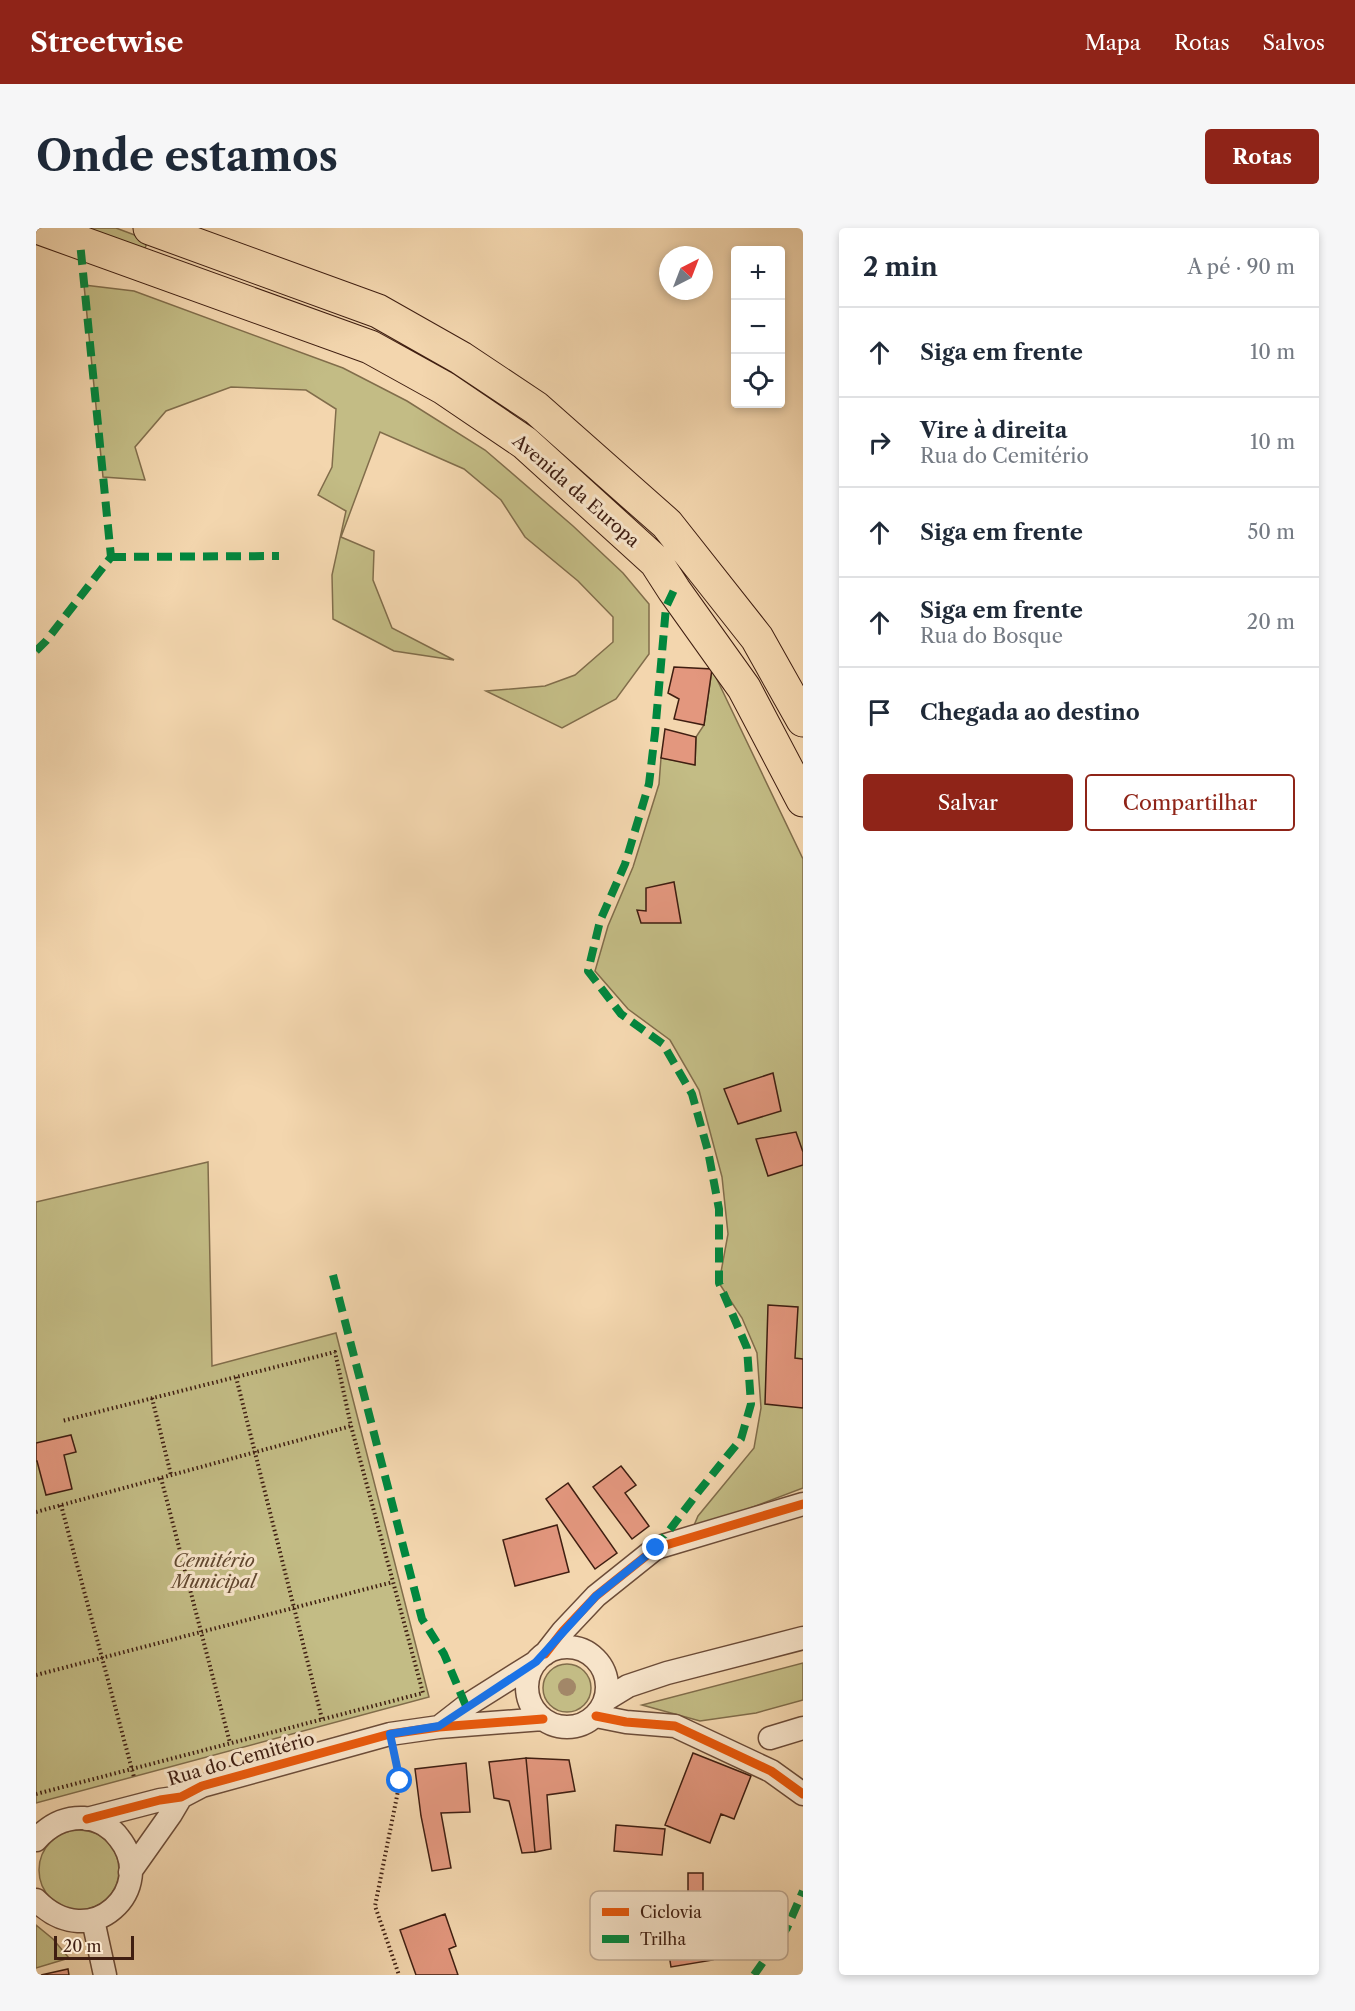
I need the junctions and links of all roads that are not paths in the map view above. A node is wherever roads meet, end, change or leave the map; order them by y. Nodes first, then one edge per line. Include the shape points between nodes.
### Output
1 (40, 228) edge
2 (150, 228) edge
3 (803, 720) edge
4 (803, 800) edge
5 (803, 1504) edge
6 (596, 1596) junction
7 (803, 1638) edge
8 (540, 1658) junction
9 (599, 1664) junction
10 (667, 1673) junction
11 (601, 1708) junction
12 (543, 1719) junction
13 (439, 1726) junction
14 (803, 1728) edge
15 (771, 1738) dead end
16 (803, 1794) edge
17 (181, 1797) junction
18 (87, 1819) junction
19 (36, 1840) edge
20 (130, 1872) junction
21 (36, 1900) edge
22 (93, 1920) junction
23 (105, 1975) edge

1 - 4 main road, Avenida da Europa via 370,347 444,388 525,443 656,562 744,688
2 - 3 main road, Avenida da Europa via 378,311 461,358 536,408 667,524 757,638
5 - 6 street via 656,1548
6 - 8 street
6 - 9 street via 587,1635
7 - 10 street
8 - 9 street via 556,1648 569,1647 581,1649
8 - 12 street via 527,1686 534,1710
8 - 13 street
9 - 10 street via 621,1674
9 - 11 street via 608,1680 608,1694
10 - 11 street via 628,1686
11 - 12 street via 582,1725 568,1728
11 - 16 street via 626,1722 675,1726 771,1771
12 - 13 street, Rua do Cemitério
13 - 17 street, Rua do Cemitério via 390,1734 202,1786
14 - 15 street
17 - 18 street, Rua do Cemitério
17 - 20 street, Rua do Cemitério
18 - 19 street, Rua do Cemitério via 57,1822
18 - 20 street via 114,1832 130,1859
20 - 22 street via 127,1890 119,1904
21 - 22 street via 61,1919
22 - 23 street

